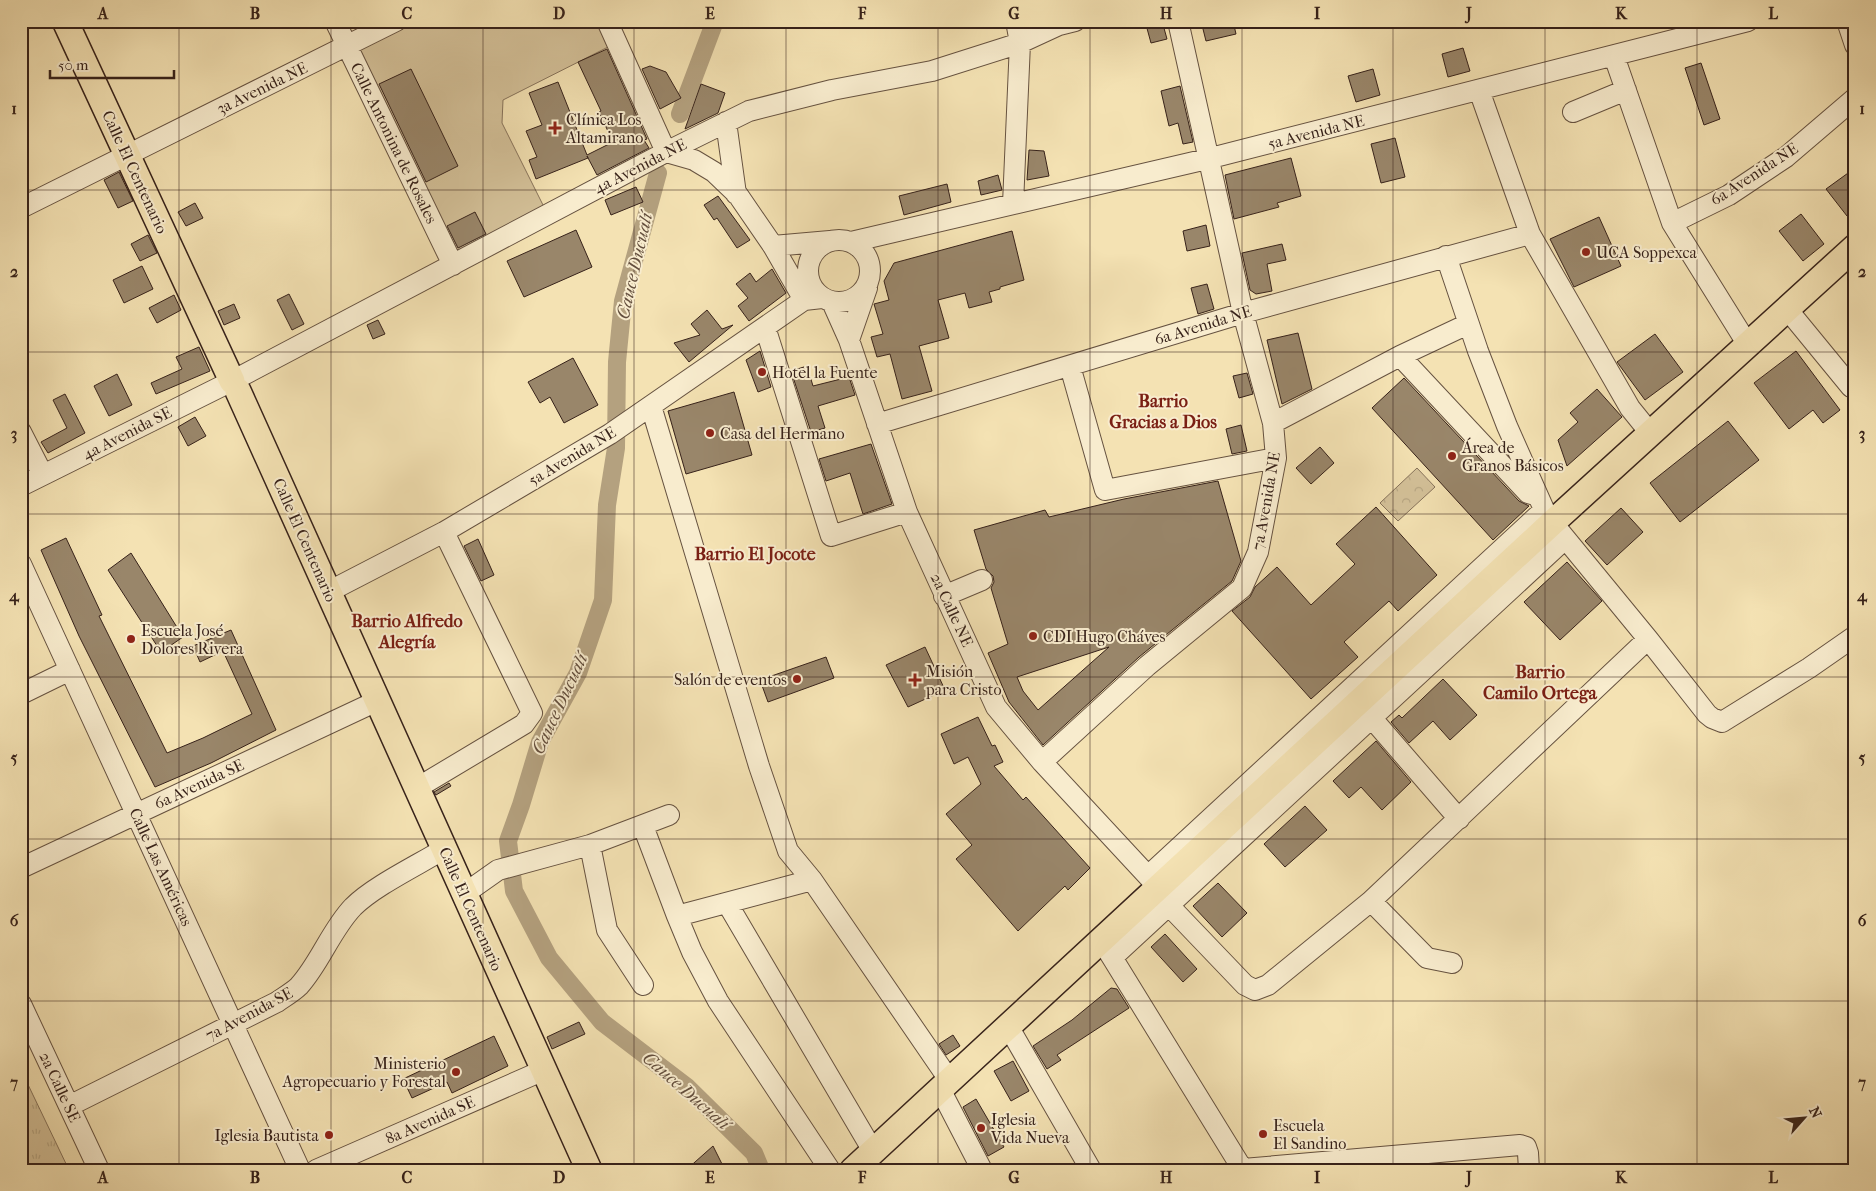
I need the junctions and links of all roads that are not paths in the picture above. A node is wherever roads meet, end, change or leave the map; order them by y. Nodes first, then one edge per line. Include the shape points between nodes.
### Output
1 (65, 21) edge
2 (335, 21) edge
3 (396, 21) edge
4 (607, 21) edge
5 (1016, 21) edge
6 (1075, 21) edge
7 (1178, 21) edge
8 (1748, 21) edge
9 (1847, 21) edge
10 (1724, 25) edge
11 (1020, 43) junction
12 (1855, 45) edge
13 (347, 46) junction
14 (1614, 56) junction
15 (1479, 90) junction
16 (1626, 90) junction
17 (1855, 98) edge
18 (1573, 112) dead end
19 (726, 122) junction
20 (666, 152) junction
21 (127, 155) junction
22 (1207, 159) junction
23 (736, 194) junction
24 (1013, 204) junction
25 (21, 208) edge
26 (1672, 223) junction
27 (1530, 234) junction
28 (881, 235) junction
29 (830, 241) junction
30 (851, 242) junction
31 (773, 246) junction
32 (1855, 247) edge
33 (1446, 256) junction
34 (453, 265) junction
35 (870, 265) junction
36 (867, 285) junction
37 (815, 291) junction
38 (1787, 309) junction
39 (1242, 312) junction
40 (1468, 324) junction
41 (765, 327) junction
42 (849, 340) junction
43 (1748, 345) junction
44 (1400, 356) junction
45 (1070, 366) junction
46 (235, 386) junction
47 (1851, 387) dead end
48 (651, 406) junction
49 (1274, 423) junction
50 (877, 424) junction
51 (21, 432) edge
52 (1651, 434) junction
53 (1276, 458) junction
54 (42, 476) junction
55 (21, 486) edge
56 (907, 512) junction
57 (1550, 517) junction
58 (444, 532) junction
59 (21, 564) edge
60 (982, 580) dead end
61 (328, 592) junction
62 (944, 596) junction
63 (1855, 636) edge
64 (1648, 639) junction
65 (70, 670) junction
66 (21, 694) edge
67 (377, 701) junction
68 (1365, 710) junction
69 (1042, 762) junction
70 (417, 788) junction
71 (136, 814) junction
72 (669, 815) dead end
73 (1459, 818) junction
74 (643, 826) junction
75 (590, 846) junction
76 (444, 849) junction
77 (21, 868) edge
78 (812, 880) junction
79 (1157, 890) junction
80 (464, 894) junction
81 (1371, 901) junction
82 (727, 903) junction
83 (677, 916) junction
84 (1107, 949) junction
85 (1452, 963) dead end
86 (643, 985) dead end
87 (21, 1004) edge
88 (233, 1024) junction
89 (1008, 1026) junction
90 (544, 1070) junction
91 (945, 1085) junction
92 (69, 1106) junction
93 (873, 1151) junction
94 (1243, 1169) edge
95 (99, 1170) edge
96 (300, 1170) edge
97 (316, 1170) edge
98 (589, 1170) edge
99 (830, 1170) edge
100 (853, 1170) edge
101 (982, 1170) edge
102 (1092, 1170) edge
103 (1529, 1170) edge

1 - 21 main road, Calle El Centenario
2 - 13 street, Calle Antonina de Rosales
3 - 13 street, 3a Avenida NE
4 - 20 street
5 - 11 street
6 - 11 street, 4a Avenida NE
7 - 22 street, 7a Avenida NE
8 - 10 street, 5a Avenida NE
9 - 12 street
10 - 14 street, 5a Avenida NE
11 - 19 street, 4a Avenida NE via 932,70 750,111
11 - 24 street
13 - 21 street, 3a Avenida NE
13 - 34 street, Calle Antonina de Rosales
14 - 15 street, 5a Avenida NE
14 - 16 street
15 - 22 street, 5a Avenida NE
15 - 27 street
16 - 18 street
16 - 26 street
17 - 26 street, 6a Avenida NE via 1786,157 1729,195
19 - 20 street, 4a Avenida NE
19 - 23 street
20 - 23 street via 694,160 714,172
20 - 34 street, 4a Avenida NE
21 - 25 street, 3a Avenida NE
21 - 46 main road, Calle El Centenario
22 - 24 street, 5a Avenida NE
22 - 39 street, 7a Avenida NE
23 - 31 street
24 - 28 street, 5a Avenida NE
26 - 43 street
27 - 33 street, 6a Avenida NE
27 - 52 street via 1630,408
28 - 30 street, 5a Avenida NE
28 - 35 street
29 - 30 street
29 - 31 street
29 - 37 street via 813,252 809,262
30 - 35 street via 860,247
31 - 37 street, 2a Calle NE
31 - 37 street
32 - 38 main road
33 - 39 street, 6a Avenida NE
33 - 40 street
34 - 46 street, 4a Avenida NE
35 - 36 street
36 - 37 street via 853,300 843,303
36 - 42 street
37 - 41 street, 5a Avenida NE
37 - 42 street, 2a Calle NE
38 - 43 main road
38 - 47 street
39 - 45 street, 6a Avenida NE
39 - 49 street, 7a Avenida NE
40 - 44 street
40 - 57 street via 1507,426
41 - 48 street, 5a Avenida NE
41 - 56 street via 831,536
42 - 50 street, 2a Calle NE
43 - 52 main road
44 - 49 street
44 - 57 street
45 - 50 street, 6a Avenida NE
45 - 53 street via 1105,490
46 - 54 street, 4a Avenida SE
46 - 61 main road, Calle El Centenario
48 - 58 street, 5a Avenida NE
48 - 78 street via 759,766 788,851
49 - 53 street, 7a Avenida NE
50 - 56 street, 2a Calle NE
51 - 54 street
52 - 57 main road
53 - 69 street, 7a Avenida NE via 1258,552 1242,588 1147,666
54 - 55 street, 4a Avenida SE
56 - 62 street, 2a Calle NE
57 - 64 street
57 - 68 main road
57 - 79 street
58 - 61 street, 5a Avenida NE
58 - 70 street via 532,713 524,724
59 - 65 street, Calle Las Américas
60 - 62 street
61 - 67 main road, Calle El Centenario
62 - 69 street, 2a Calle NE via 996,707
63 - 64 street via 1722,722 1706,714
64 - 73 street
65 - 66 street
65 - 71 street, Calle Las Américas
67 - 70 main road, Calle El Centenario
67 - 71 street, 6a Avenida SE
68 - 73 street
68 - 79 main road
69 - 79 street, 2a Calle NE
70 - 76 main road, Calle El Centenario
71 - 77 street, 6a Avenida SE
71 - 88 street, Calle Las Américas
72 - 74 street
73 - 81 street
74 - 75 street
74 - 83 street
75 - 80 street via 498,870
75 - 86 street via 607,930
76 - 80 main road, Calle El Centenario
76 - 88 street, 7a Avenida SE via 367,895 325,945 310,973 297,988
78 - 82 street
78 - 91 street
79 - 81 street, 2a Calle NE via 1245,985 1256,990 1268,985
79 - 84 main road
80 - 90 main road, Calle El Centenario
81 - 85 street via 1427,958
82 - 83 street
82 - 93 street
83 - 99 street via 718,1001
84 - 89 main road
84 - 94 street
87 - 92 street, 2a Calle SE
88 - 92 street, 7a Avenida SE
88 - 96 street, Calle Las Américas
89 - 91 main road
89 - 102 street
90 - 97 street, 8a Avenida SE
90 - 98 main road, Calle El Centenario
91 - 93 main road
91 - 101 street
92 - 95 street, 2a Calle SE
93 - 100 main road
94 - 103 street via 1520,1145 1526,1147

